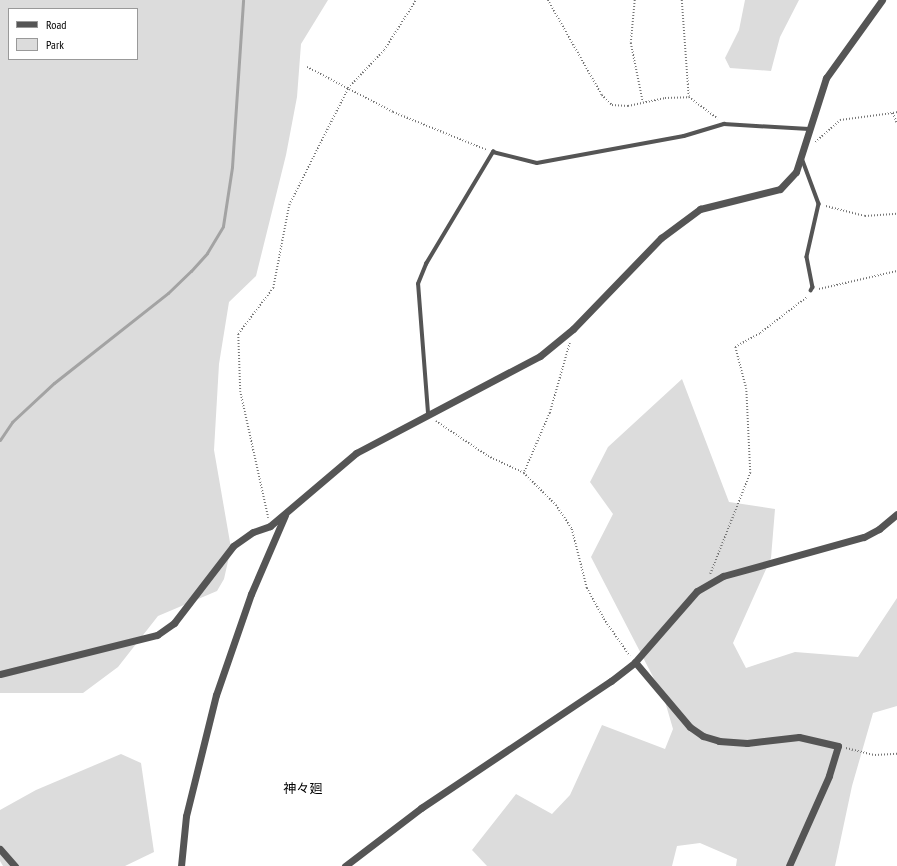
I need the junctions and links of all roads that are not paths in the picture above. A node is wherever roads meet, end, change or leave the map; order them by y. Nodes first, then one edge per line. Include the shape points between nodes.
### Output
1 (882, 0) edge
2 (809, 129) junction
3 (801, 156) junction
4 (811, 291) road end
5 (428, 413) junction
6 (286, 512) junction
7 (897, 514) edge
8 (634, 662) junction
9 (0, 674) edge
10 (0, 849) edge
11 (15, 866) edge
12 (181, 866) edge
13 (345, 866) edge
14 (789, 866) edge

1 - 2 street via 826,78
2 - 3 street
2 - 5 lane via 724,124 684,136 537,163 493,152 426,264 418,284
3 - 4 lane via 819,204 807,257 814,287
3 - 5 street via 796,172 780,189 700,209 681,221 572,330 540,356
5 - 6 street via 356,453
6 - 9 street via 270,526 253,532 233,546 174,623 157,635
6 - 12 street via 251,594 221,680 186,816
7 - 8 street via 879,529 864,537 722,576 704,587 675,614
8 - 13 street via 611,681 420,808
8 - 14 street via 690,726 703,736 720,741 747,743 799,737 838,746 828,776
10 - 11 street

